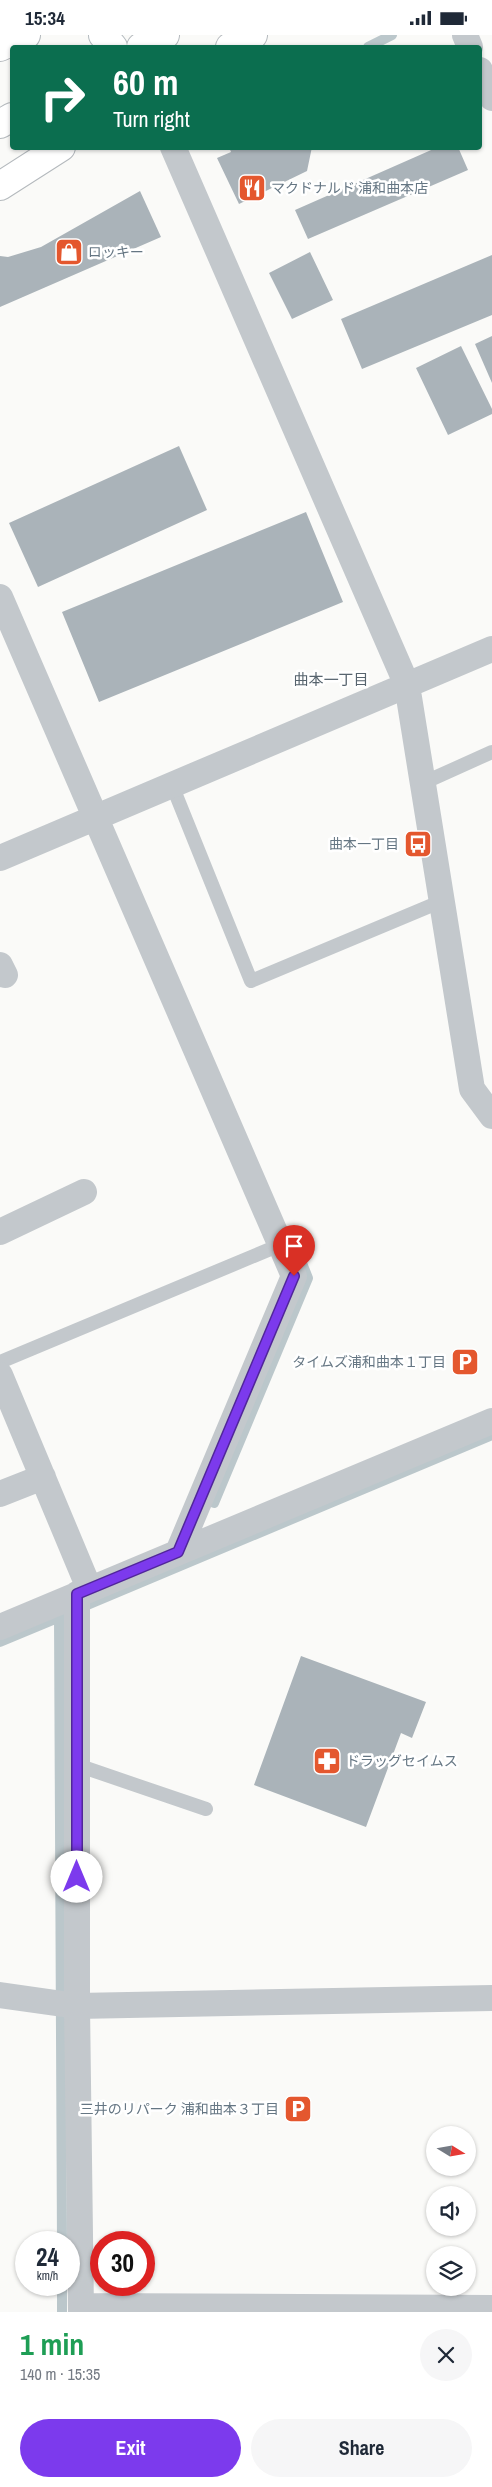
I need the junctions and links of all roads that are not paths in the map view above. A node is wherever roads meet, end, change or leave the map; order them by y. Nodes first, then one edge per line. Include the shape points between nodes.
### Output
1 (26, 35) edge
2 (103, 35) edge
3 (165, 35) edge
4 (253, 35) edge
5 (111, 45) edge
6 (145, 45) edge
7 (234, 45) edge
8 (0, 47) edge
9 (482, 76) edge
10 (492, 98) edge
11 (56, 150) edge
12 (174, 150) edge
13 (0, 186) edge
14 (0, 597) edge
15 (492, 649) edge
16 (407, 685) junction
17 (492, 752) edge
18 (423, 783) junction
19 (172, 785) junction
20 (95, 817) junction
21 (0, 858) edge
22 (442, 901) junction
23 (492, 1115) edge
24 (84, 1191) dead end
25 (0, 1232) edge
26 (280, 1245) junction
27 (0, 1363) edge
28 (0, 1375) edge
29 (492, 1421) edge
30 (43, 1477) junction
31 (0, 1494) edge
32 (178, 1552) junction
33 (83, 1591) junction
34 (0, 1627) edge
35 (76, 1765) junction
36 (206, 1809) dead end
37 (0, 1995) edge
38 (492, 1998) edge
39 (77, 2006) junction
40 (492, 2308) edge
41 (81, 2309) edge

1 - 8 main road
2 - 5 main road
3 - 6 main road
4 - 7 main road
9 - 10 street
11 - 13 main road
12 - 16 street
14 - 20 street
15 - 16 street
16 - 18 street
16 - 19 street
17 - 18 lane
18 - 22 street
19 - 20 street
19 - 22 lane via 251,981
20 - 21 street
20 - 26 street
22 - 23 street via 472,1089
24 - 25 street
26 - 27 lane
26 - 32 street via 294,1276
28 - 30 street
29 - 32 street
30 - 31 street
30 - 33 street
32 - 33 street
33 - 34 street
33 - 35 street
35 - 36 lane
35 - 39 street
37 - 39 street
38 - 39 street
39 - 41 street
40 - 41 street

